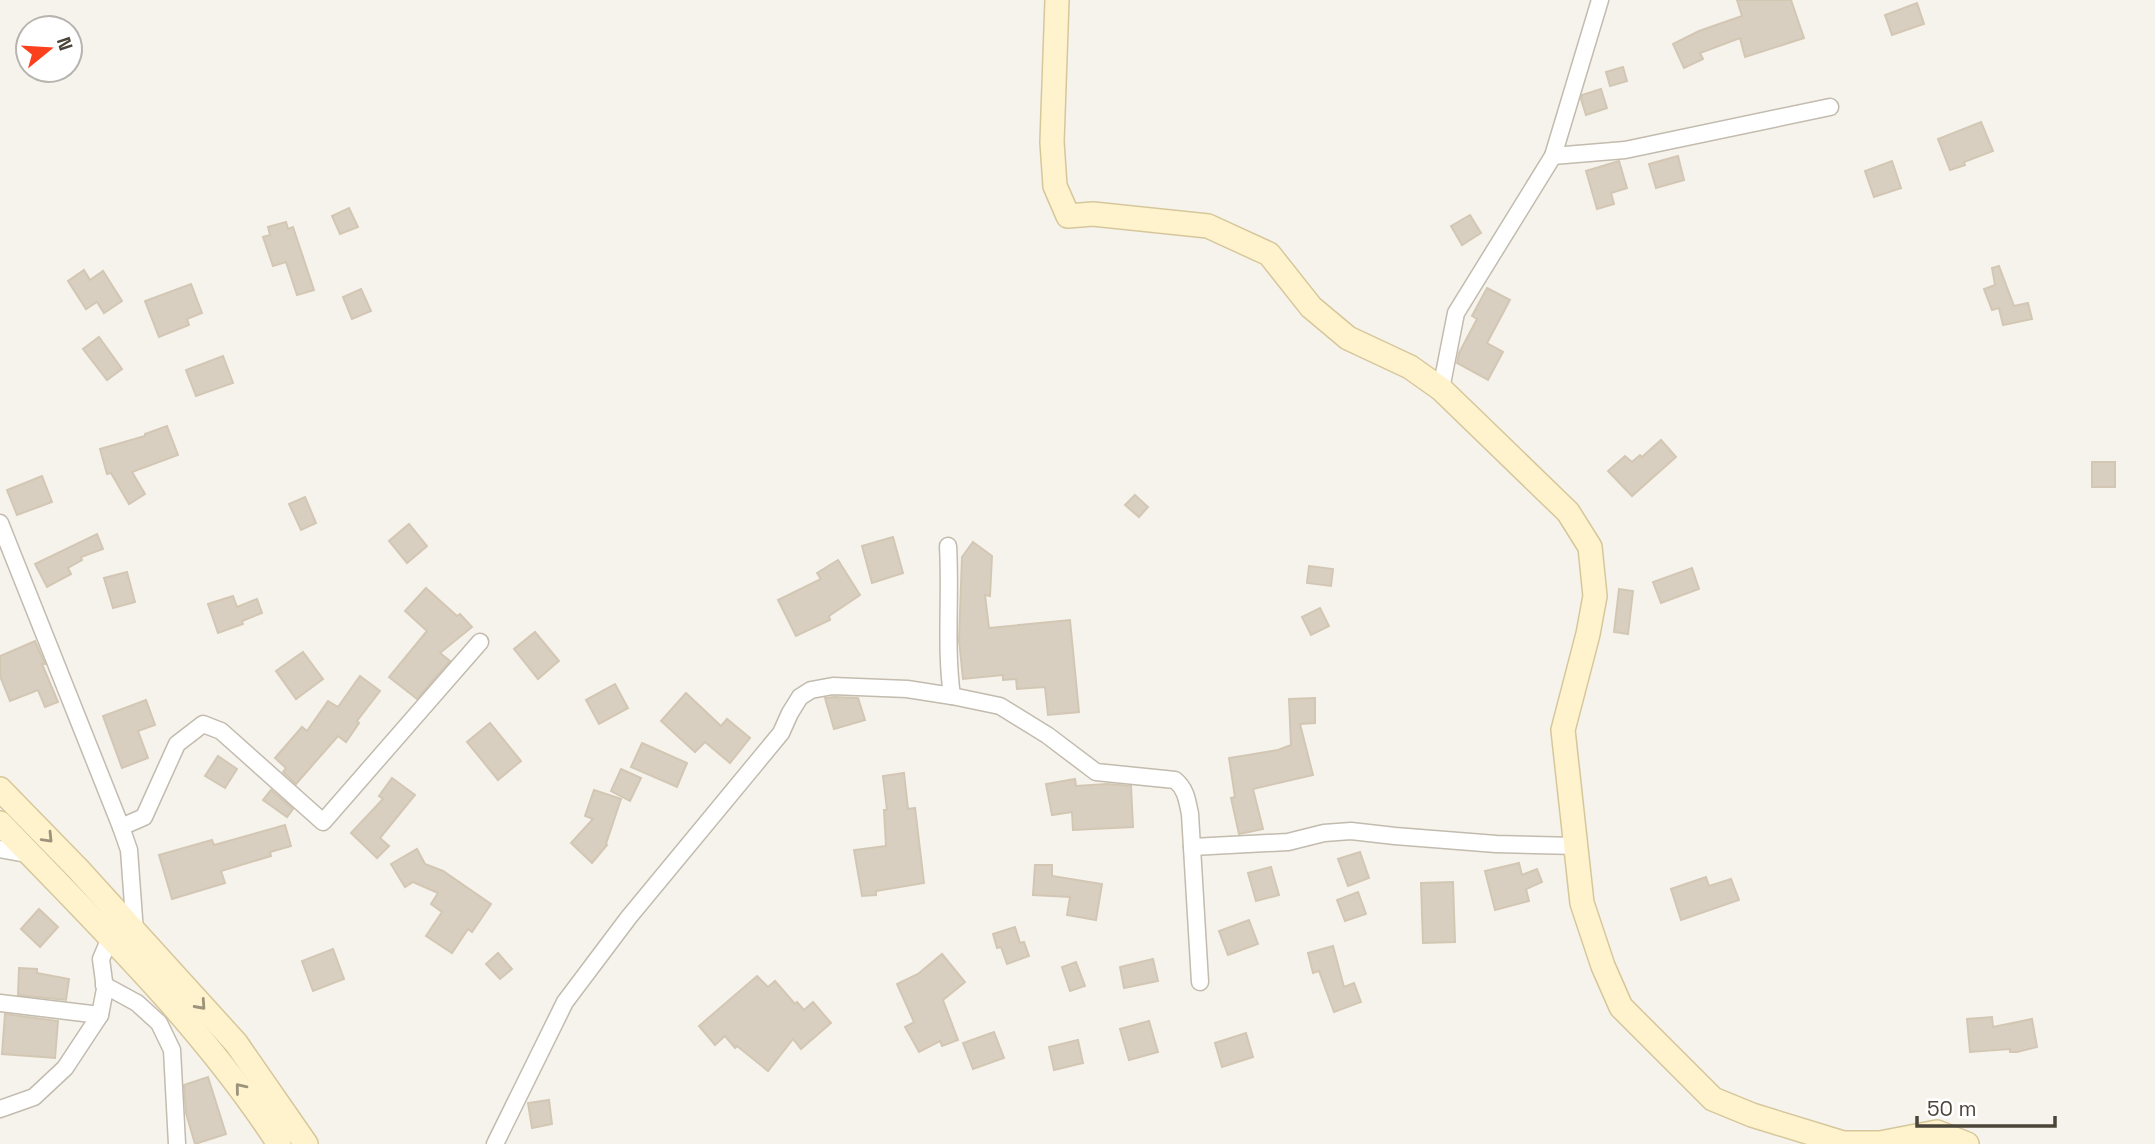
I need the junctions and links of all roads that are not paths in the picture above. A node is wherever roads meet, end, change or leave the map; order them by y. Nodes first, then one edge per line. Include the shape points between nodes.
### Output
1 (1057, 0) edge
2 (1600, 0) edge
3 (1830, 107) dead end
4 (1553, 156) junction
5 (1441, 389) junction
6 (0, 523) edge
7 (948, 546) dead end
8 (480, 642) dead end
9 (952, 695) junction
10 (0, 789) edge
11 (0, 823) edge
12 (121, 827) junction
13 (1576, 846) junction
14 (1192, 847) junction
15 (0, 849) edge
16 (32, 855) junction
17 (84, 875) junction
18 (65, 890) junction
19 (135, 932) junction
20 (110, 937) junction
21 (1200, 982) dead end
22 (104, 985) junction
23 (0, 1003) edge
24 (100, 1015) junction
25 (0, 1109) edge
26 (1843, 1143) edge
27 (177, 1144) edge
28 (279, 1144) edge
29 (306, 1144) edge
30 (495, 1144) edge
31 (1967, 1144) edge

1 - 5 main road via 1052,142 1055,186 1068,216 1093,214 1208,226 1239,239 1269,254 1311,307 1348,338 1410,367
2 - 4 street
3 - 4 street via 1625,150
4 - 5 street via 1456,313
5 - 13 main road via 1568,512 1590,547 1595,596 1563,730
6 - 12 street
7 - 9 street
8 - 12 street via 323,822 221,731 203,723 177,744 144,817
9 - 14 street via 1000,706 1096,772 1175,779 1187,797
9 - 30 street via 834,686 800,697 781,733 565,1002
10 -> 17 main road
11 - 16 main road
12 - 19 street via 129,850
13 - 14 street via 1351,831 1288,842
13 - 26 main road via 1582,903 1621,1007 1713,1099
14 - 21 street
15 - 16 street
16 - 18 main road
17 - 18 main road
17 - 19 main road
18 - 20 main road
19 -> 29 main road via 236,1043
20 - 22 street via 101,958
28 -> 20 main road via 250,1099
22 - 24 street
22 - 27 street via 137,1003 159,1023 172,1050
23 - 24 street
24 - 25 street via 65,1068 34,1097
26 - 31 main road via 1880,1143 1937,1132

